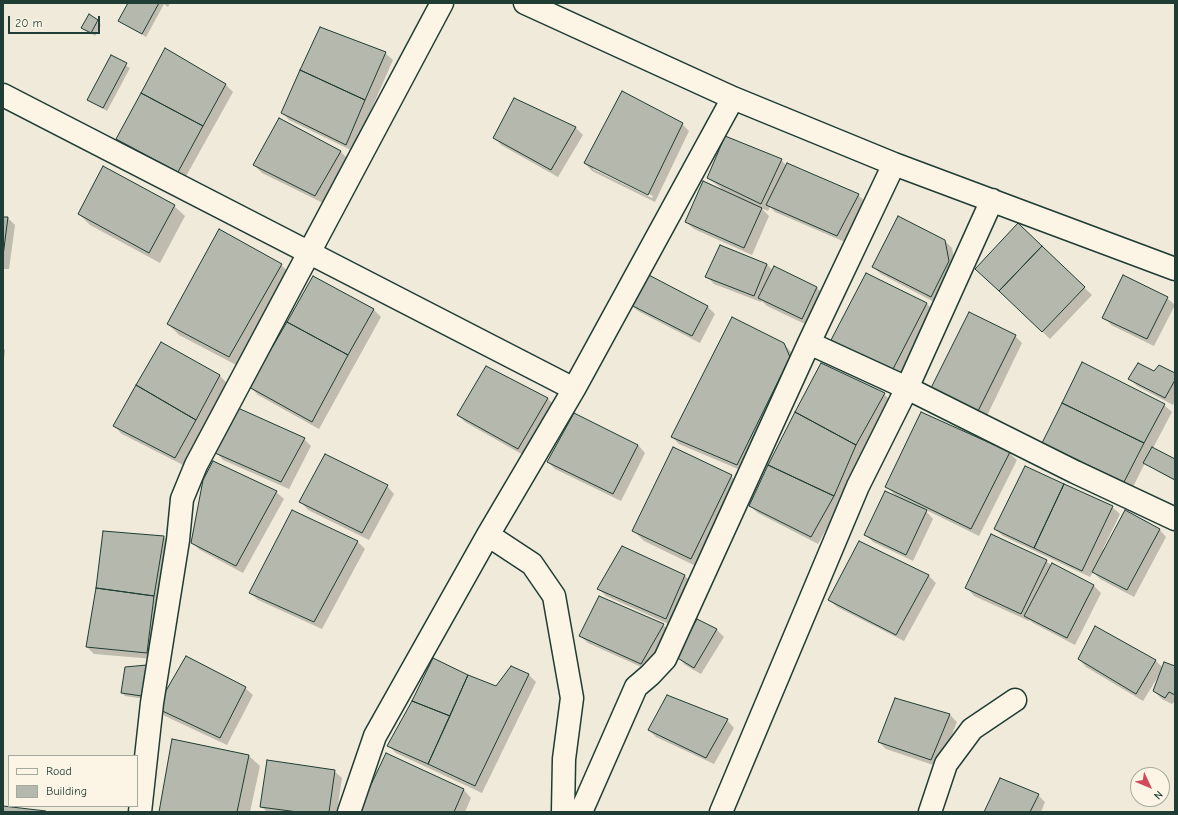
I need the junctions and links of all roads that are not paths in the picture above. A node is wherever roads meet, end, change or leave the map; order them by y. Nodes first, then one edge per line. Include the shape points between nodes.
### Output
1 (442, 3) edge
2 (525, 3) edge
3 (3, 96) edge
4 (733, 98) junction
5 (894, 164) junction
6 (992, 200) junction
7 (310, 253) junction
8 (1175, 269) edge
9 (809, 343) junction
10 (907, 388) junction
11 (574, 389) junction
12 (1175, 519) edge
13 (488, 535) junction
14 (1015, 700) dead end
15 (140, 812) edge
16 (349, 812) edge
17 (562, 812) edge
18 (581, 812) edge
19 (721, 812) edge
20 (930, 812) edge

1 - 7 street
2 - 4 street
3 - 7 street
4 - 5 street
4 - 11 street
5 - 6 street
5 - 9 street
6 - 8 street
6 - 10 street
7 - 11 street
7 - 15 street via 196,465 182,499 152,704
9 - 10 street
9 - 18 street via 665,659 636,687
10 - 12 street
10 - 19 street via 858,486
11 - 13 street
13 - 16 street via 375,736
13 - 17 street via 532,564 554,596 572,698 564,759
14 - 20 street via 972,729 946,764

